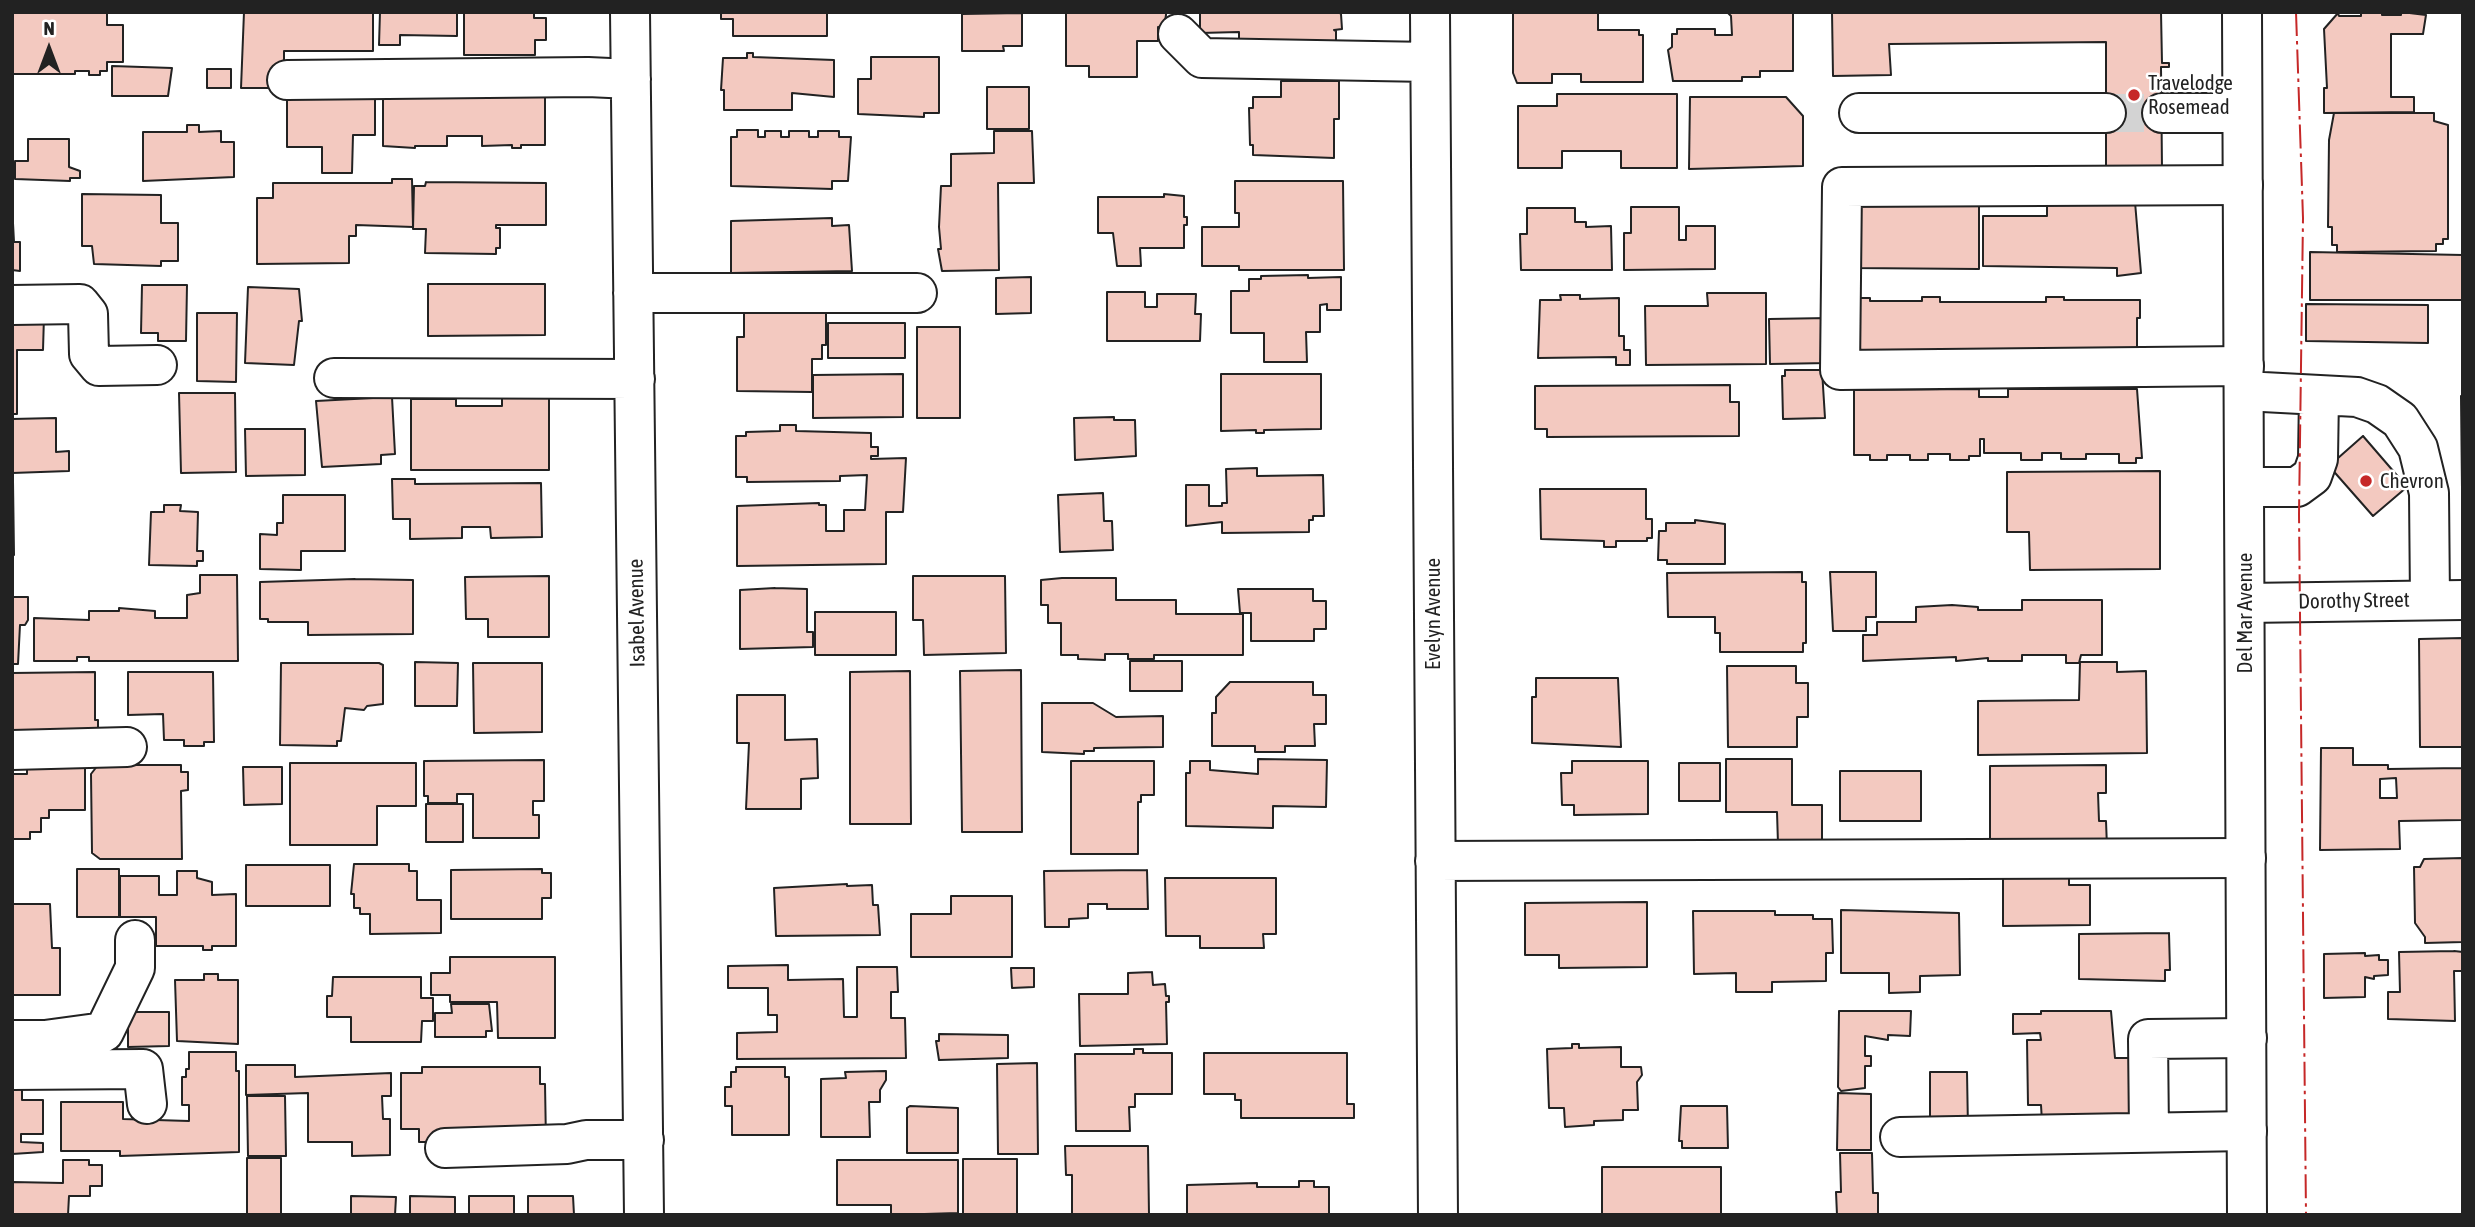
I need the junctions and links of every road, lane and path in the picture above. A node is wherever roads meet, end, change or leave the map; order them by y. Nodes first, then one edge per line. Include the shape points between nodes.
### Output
1 (630, 12) edge
2 (1430, 12) edge
3 (2242, 12) edge
4 (1178, 33) dead end
5 (1430, 62) junction
6 (631, 79) junction
7 (287, 80) dead end
8 (1859, 113) dead end
9 (2106, 113) tunnel mouth
10 (2162, 113) tunnel mouth
11 (2242, 113) junction
12 (2243, 185) junction
13 (634, 293) junction
14 (917, 293) dead end
15 (12, 305) edge
16 (157, 365) dead end
17 (334, 378) dead end
18 (635, 379) junction
19 (2244, 379) junction
20 (2319, 395) junction
21 (2244, 487) junction
22 (2446, 600) edge
23 (2245, 603) junction
24 (127, 747) dead end
25 (12, 750) edge
26 (2246, 858) junction
27 (1435, 861) junction
28 (135, 940) dead end
29 (2247, 1038) junction
30 (12, 1040) edge
31 (12, 1070) edge
32 (147, 1104) dead end
33 (2247, 1131) junction
34 (2149, 1132) junction
35 (1900, 1137) dead end
36 (643, 1140) junction
37 (445, 1148) dead end
38 (644, 1215) edge
39 (1438, 1215) edge
40 (2247, 1215) edge

1 - 6 street, Isabel Avenue
2 - 5 street, Evelyn Avenue
3 - 11 street, Del Mar Avenue
4 - 5 street via 1202,58
5 - 27 street, Evelyn Avenue
6 - 7 street
6 - 13 street, Isabel Avenue
8 - 9 street
10 - 11 street
11 - 12 street, Del Mar Avenue
12 - 19 street, Del Mar Avenue
12 - 19 street via 1842,187 1840,370
13 - 14 street
13 - 18 street, Isabel Avenue
15 - 16 street via 80,304 88,314 89,354 99,366
17 - 18 street
18 - 36 street, Isabel Avenue
19 - 20 street
19 - 21 street, Del Mar Avenue
20 - 21 street via 2318,459 2312,476 2297,487
20 - 22 street via 2357,397 2377,404 2400,420 2418,448
21 - 23 street, Del Mar Avenue
22 - 23 street, Dorothy Street
23 - 26 street, Del Mar Avenue
24 - 25 street
26 - 27 street
26 - 29 street, Del Mar Avenue
27 - 39 street, Evelyn Avenue
28 - 30 street via 135,968 104,1032
29 - 33 street, Del Mar Avenue
29 - 34 street via 2148,1039
31 - 32 street via 143,1069
33 - 34 street
33 - 40 street, Del Mar Avenue
34 - 35 street
36 - 37 street
36 - 38 street, Isabel Avenue

